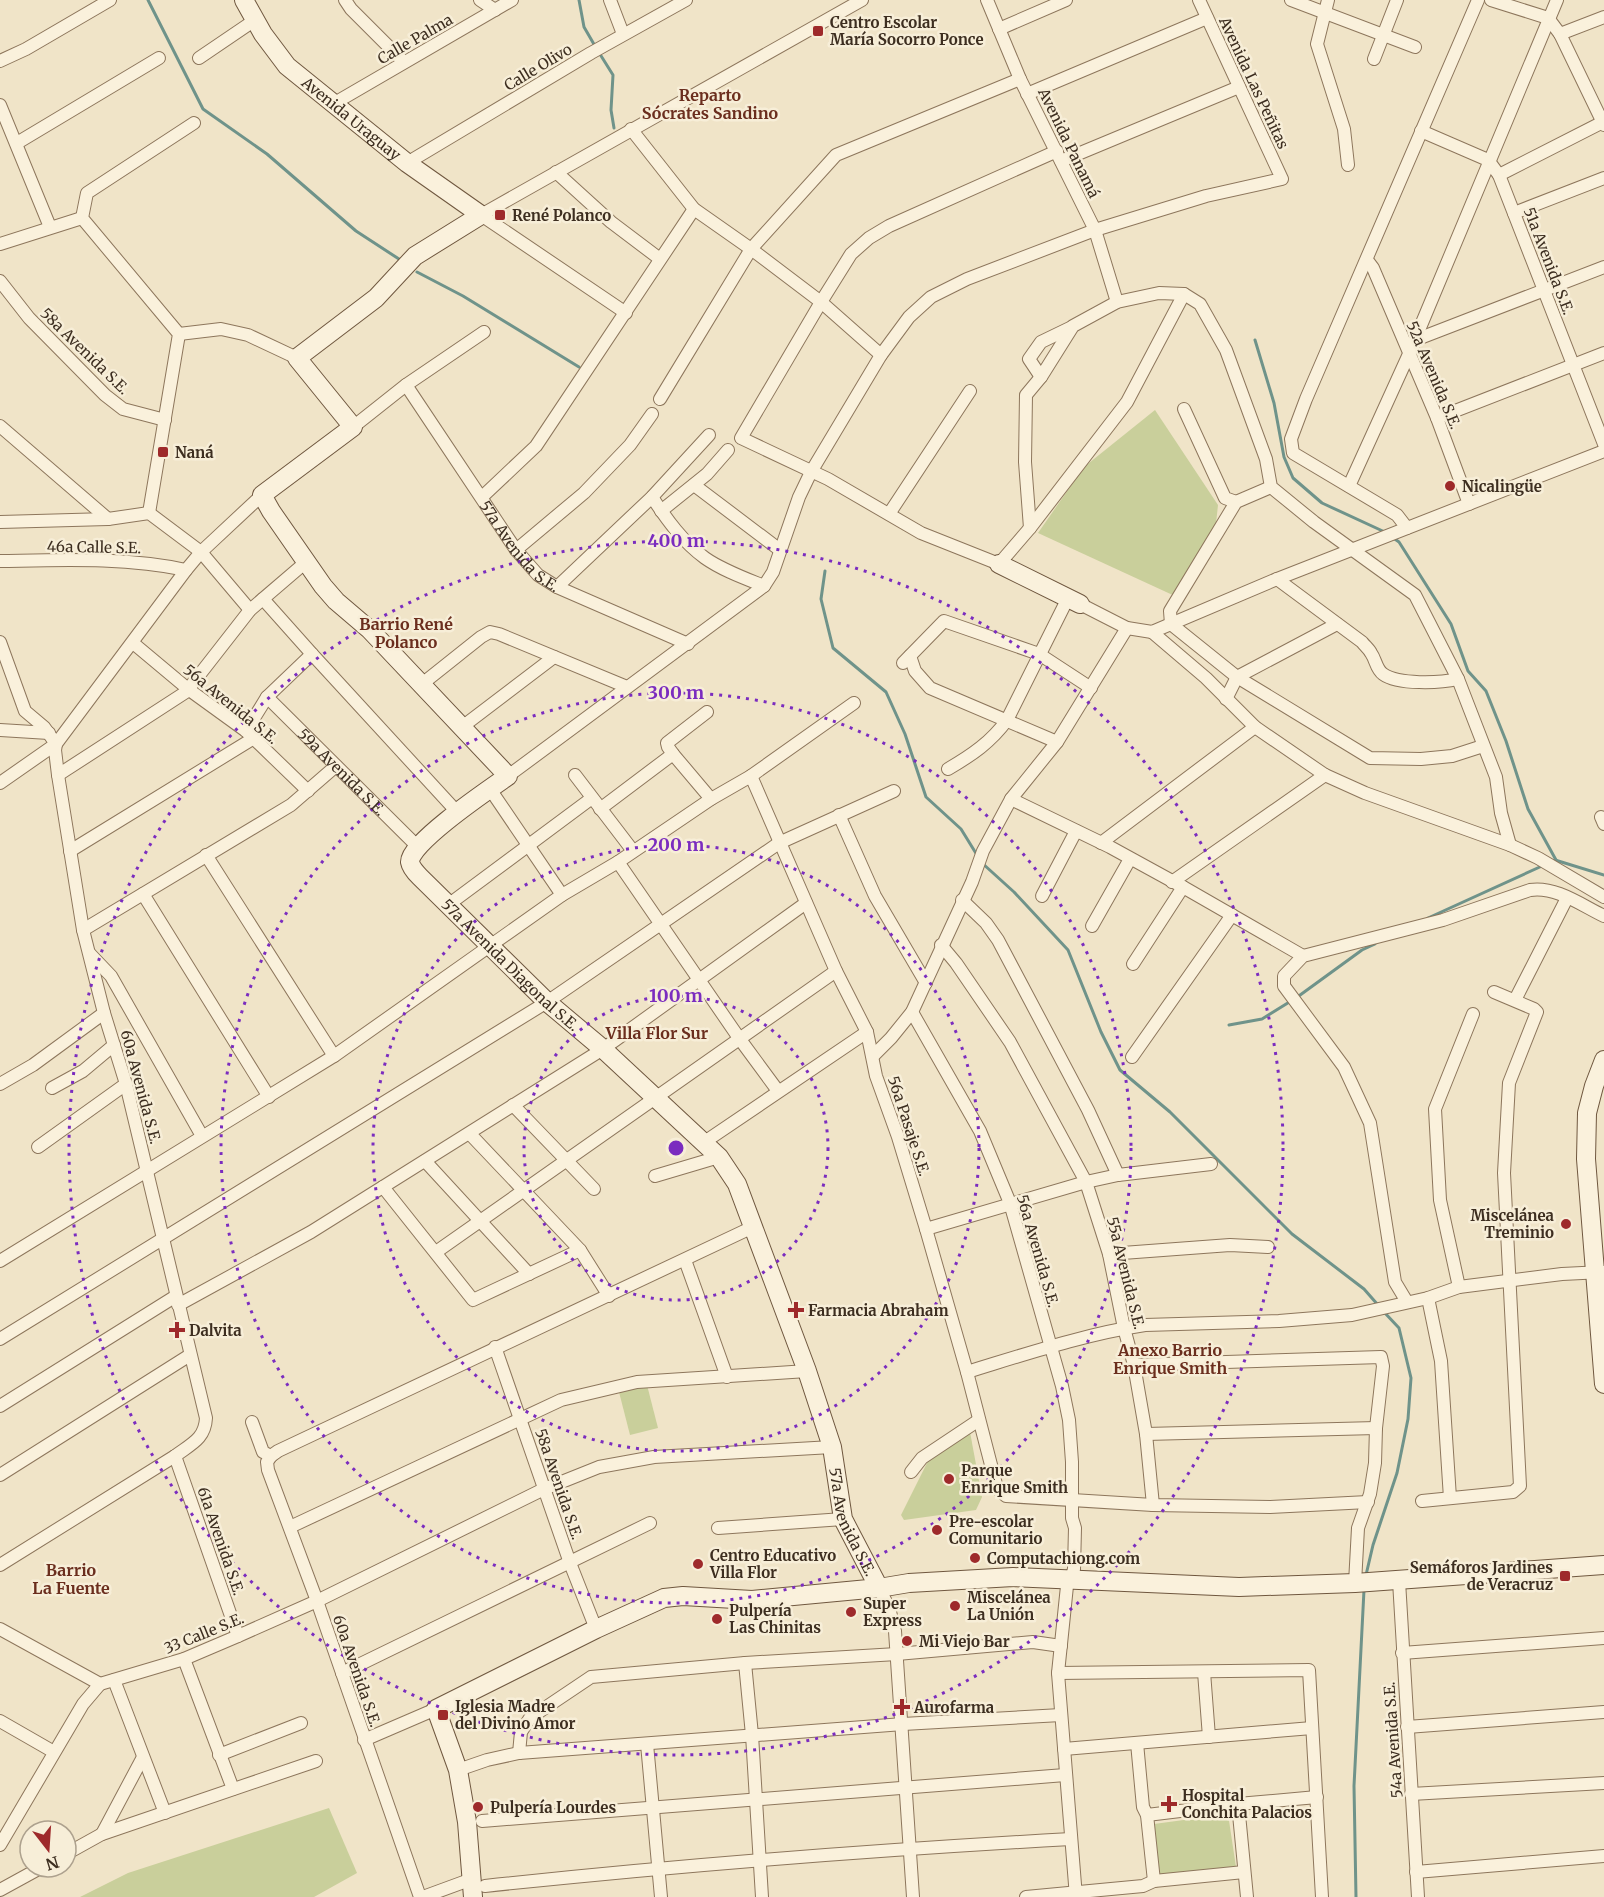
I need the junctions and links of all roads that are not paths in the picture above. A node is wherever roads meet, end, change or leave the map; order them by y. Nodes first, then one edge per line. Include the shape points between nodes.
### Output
1 (110, 0) edge
2 (244, 0) edge
3 (345, 0) edge
4 (480, 0) edge
5 (512, 0) edge
6 (610, 0) edge
7 (686, 0) edge
8 (862, 0) edge
9 (987, 0) edge
10 (1066, 0) edge
11 (1199, 0) edge
12 (1291, 0) edge
13 (1397, 0) edge
14 (1478, 0) edge
15 (1491, 0) edge
16 (1557, 0) edge
17 (1326, 6) edge
18 (495, 10) junction
19 (1604, 17) edge
20 (1207, 18) junction
21 (1548, 18) junction
22 (255, 20) junction
23 (999, 29) junction
24 (623, 34) junction
25 (1382, 34) junction
26 (1560, 34) junction
27 (1415, 47) dead end
28 (159, 58) dead end
29 (199, 58) dead end
30 (1374, 58) dead end
31 (0, 61) edge
32 (404, 62) junction
33 (1020, 79) junction
34 (1239, 87) junction
35 (1027, 94) junction
36 (1599, 103) edge
37 (333, 104) junction
38 (0, 105) edge
39 (194, 123) dead end
40 (1603, 123) edge
41 (631, 129) junction
42 (1422, 131) junction
43 (17, 144) junction
44 (1059, 156) junction
45 (1488, 160) junction
46 (407, 163) junction
47 (1348, 165) dead end
48 (556, 172) junction
49 (1499, 175) junction
50 (1604, 178) edge
51 (694, 209) junction
52 (1514, 213) junction
53 (481, 215) junction
54 (82, 218) junction
55 (50, 227) junction
56 (1095, 230) junction
57 (0, 244) edge
58 (752, 249) junction
59 (660, 259) junction
60 (1366, 260) junction
61 (1604, 267) edge
62 (0, 281) edge
63 (1544, 290) junction
64 (1184, 294) junction
65 (820, 302) junction
66 (1117, 302) junction
67 (626, 313) junction
68 (1073, 326) junction
69 (483, 332) dead end
70 (179, 334) junction
71 (1414, 340) junction
72 (1604, 353) edge
73 (1409, 354) junction
74 (881, 355) junction
75 (297, 358) junction
76 (1574, 365) junction
77 (1041, 377) junction
78 (406, 385) junction
79 (970, 391) dead end
80 (660, 399) dead end
81 (1184, 409) dead end
82 (652, 414) dead end
83 (1437, 418) junction
84 (165, 420) junction
85 (0, 426) edge
86 (353, 427) junction
87 (709, 435) dead end
88 (1604, 444) edge
89 (728, 450) dead end
90 (1604, 451) edge
91 (811, 472) junction
92 (694, 485) junction
93 (1349, 486) junction
94 (1271, 487) junction
95 (262, 495) junction
96 (482, 497) junction
97 (652, 497) junction
98 (1236, 502) junction
99 (1469, 504) junction
100 (661, 511) junction
101 (149, 513) junction
102 (889, 514) junction
103 (108, 519) junction
104 (0, 522) edge
105 (1030, 528) junction
106 (1396, 532) junction
107 (1353, 549) junction
108 (516, 550) junction
109 (780, 550) junction
110 (201, 552) junction
111 (0, 561) edge
112 (306, 562) junction
113 (999, 564) junction
114 (186, 570) junction
115 (1277, 579) junction
116 (764, 586) junction
117 (557, 587) junction
118 (263, 598) junction
119 (1074, 601) junction
120 (250, 610) junction
121 (1171, 624) junction
122 (1337, 624) junction
123 (1127, 628) junction
124 (1152, 632) junction
125 (0, 642) edge
126 (133, 643) junction
127 (688, 644) junction
128 (312, 654) junction
129 (1039, 654) junction
130 (554, 657) junction
131 (1237, 677) junction
132 (1458, 679) junction
133 (423, 684) junction
134 (627, 687) junction
135 (1091, 688) junction
136 (188, 689) junction
137 (267, 697) junction
138 (1226, 699) junction
139 (854, 703) dead end
140 (707, 712) dead end
141 (1007, 720) junction
142 (462, 727) junction
143 (1255, 727) junction
144 (0, 730) edge
145 (49, 733) junction
146 (250, 734) junction
147 (1057, 741) junction
148 (56, 744) junction
149 (1483, 746) junction
150 (673, 754) junction
151 (336, 766) junction
152 (948, 769) dead end
153 (58, 775) junction
154 (575, 775) dead end
155 (1325, 775) junction
156 (508, 776) junction
157 (751, 776) junction
158 (0, 783) edge
159 (490, 789) junction
160 (308, 791) junction
161 (894, 791) dead end
162 (592, 798) junction
163 (711, 799) junction
164 (1011, 799) junction
165 (600, 809) junction
166 (458, 813) junction
167 (839, 815) junction
168 (1076, 831) junction
169 (779, 843) junction
170 (1101, 843) junction
171 (527, 845) junction
172 (1510, 845) junction
173 (70, 851) junction
174 (633, 851) junction
175 (414, 854) junction
176 (206, 855) junction
177 (1130, 859) junction
178 (618, 862) junction
179 (1178, 884) junction
180 (143, 894) junction
181 (562, 895) junction
182 (1042, 896) dead end
183 (1604, 897) edge
184 (1567, 898) junction
185 (962, 900) junction
186 (806, 903) junction
187 (448, 905) junction
188 (1232, 915) junction
189 (1604, 916) edge
190 (662, 924) junction
191 (1092, 926) dead end
192 (83, 930) junction
193 (941, 945) junction
194 (491, 947) junction
195 (89, 953) junction
196 (1303, 956) junction
197 (1133, 964) dead end
198 (836, 970) junction
199 (700, 981) junction
200 (926, 983) junction
201 (1494, 992) dead end
202 (1515, 1000) junction
203 (547, 1002) junction
204 (912, 1012) junction
205 (104, 1013) junction
206 (1473, 1014) dead end
207 (867, 1032) junction
208 (739, 1038) junction
209 (114, 1045) junction
210 (603, 1049) junction
211 (334, 1056) junction
212 (873, 1056) junction
213 (1132, 1057) dead end
214 (1604, 1060) edge
215 (0, 1084) edge
216 (126, 1084) junction
217 (52, 1088) dead end
218 (778, 1091) junction
219 (269, 1097) junction
220 (654, 1097) junction
221 (513, 1105) junction
222 (470, 1134) junction
223 (202, 1136) junction
224 (703, 1143) junction
225 (38, 1147) dead end
226 (718, 1158) junction
227 (566, 1159) junction
228 (424, 1161) junction
229 (1211, 1164) dead end
230 (147, 1170) junction
231 (655, 1176) dead end
232 (1118, 1176) junction
233 (1086, 1182) junction
234 (383, 1187) junction
235 (523, 1189) junction
236 (594, 1189) dead end
237 (1596, 1202) edge
238 (1010, 1203) junction
239 (480, 1220) junction
240 (753, 1227) junction
241 (926, 1229) junction
242 (163, 1237) junction
243 (1268, 1247) dead end
244 (580, 1250) junction
245 (436, 1252) junction
246 (1109, 1254) junction
247 (685, 1260) junction
248 (0, 1262) edge
249 (1599, 1272) edge
250 (529, 1274) junction
251 (1510, 1281) junction
252 (1459, 1287) junction
253 (609, 1296) junction
254 (1428, 1298) junction
255 (177, 1301) junction
256 (1404, 1303) junction
257 (1124, 1328) junction
258 (0, 1339) edge
259 (495, 1347) junction
260 (1051, 1347) junction
261 (190, 1355) junction
262 (1134, 1365) junction
263 (807, 1371) junction
264 (967, 1372) junction
265 (727, 1377) junction
266 (1604, 1384) edge
267 (0, 1406) edge
268 (520, 1417) junction
269 (979, 1420) junction
270 (252, 1422) dead end
271 (1376, 1428) junction
272 (1146, 1434) junction
273 (832, 1447) junction
274 (175, 1456) junction
275 (271, 1456) junction
276 (911, 1472) dead end
277 (0, 1475) edge
278 (544, 1489) junction
279 (1450, 1498) junction
280 (1071, 1500) junction
281 (1422, 1501) dead end
282 (1368, 1502) junction
283 (1153, 1505) junction
284 (843, 1519) junction
285 (650, 1523) dead end
286 (290, 1527) junction
287 (718, 1528) dead end
288 (570, 1563) junction
289 (0, 1565) edge
290 (1604, 1565) edge
291 (1399, 1581) junction
292 (1067, 1582) junction
293 (1362, 1583) junction
294 (879, 1588) junction
295 (317, 1601) junction
296 (0, 1629) edge
297 (596, 1629) junction
298 (238, 1636) junction
299 (1604, 1638) edge
300 (1060, 1646) junction
301 (897, 1653) junction
302 (1402, 1653) junction
303 (184, 1659) junction
304 (745, 1662) junction
305 (1058, 1672) junction
306 (1204, 1672) junction
307 (342, 1673) junction
308 (114, 1680) junction
309 (100, 1684) junction
310 (436, 1709) junction
311 (1604, 1712) edge
312 (1061, 1715) junction
313 (0, 1721) edge
314 (301, 1723) dead end
315 (903, 1724) junction
316 (1407, 1727) junction
317 (1312, 1728) junction
318 (752, 1735) junction
319 (1209, 1737) junction
320 (364, 1740) junction
321 (1137, 1743) junction
322 (647, 1744) junction
323 (1064, 1749) junction
324 (54, 1752) junction
325 (519, 1753) junction
326 (219, 1755) junction
327 (143, 1757) junction
328 (316, 1761) dead end
329 (458, 1770) junction
330 (1065, 1775) junction
331 (1604, 1783) edge
332 (907, 1788) junction
333 (232, 1789) junction
334 (1411, 1794) junction
335 (1317, 1797) junction
336 (755, 1799) junction
337 (1238, 1804) junction
338 (652, 1806) junction
339 (165, 1813) junction
340 (1147, 1815) junction
341 (482, 1821) dead end
342 (102, 1834) junction
343 (1071, 1839) junction
344 (0, 1845) edge
345 (78, 1847) edge
346 (910, 1848) junction
347 (1604, 1856) edge
348 (759, 1860) junction
349 (658, 1868) junction
350 (1244, 1872) junction
351 (1416, 1872) junction
352 (20, 1879) edge
353 (1154, 1881) junction
354 (477, 1887) edge
355 (0, 1890) edge
356 (1075, 1894) edge
357 (422, 1897) edge
358 (661, 1897) edge
359 (762, 1897) edge
360 (913, 1897) edge
361 (1026, 1897) edge
362 (1247, 1897) edge
363 (1322, 1897) edge
364 (1418, 1897) edge

1 - 31 street
2 - 22 street, Avenida Uraguay
3 - 32 street
4 - 18 street
5 - 18 street, Calle Palma
6 - 24 street
7 - 24 street, Calle Olivo
8 - 41 street
9 - 23 street, Avenida Panamá
10 - 23 street
11 - 20 street, Avenida Las Peñitas
12 - 17 street
13 - 25 street
14 - 42 street
15 - 21 street
16 - 21 street
17 - 25 street
17 - 47 street via 1317,44 1344,129
18 - 32 street, Calle Palma
19 - 26 street
20 - 34 street, Avenida Las Peñitas
20 - 35 street
21 - 26 street
21 - 45 street
22 - 29 street
22 - 37 street, Avenida Uraguay via 287,66
23 - 33 street, Avenida Panamá
24 - 46 street, Calle Olivo
25 - 27 street
25 - 30 street
26 - 36 street
28 - 43 street
32 - 37 street, Calle Palma
33 - 35 street, Avenida Panamá
33 - 58 street via 836,155
34 - 44 street
34 - 56 street, Avenida Las Peñitas via 1282,179 1206,196
35 - 44 street, Avenida Panamá
36 - 40 street
37 - 46 street, Avenida Uraguay
38 - 43 street
39 - 54 street via 87,193
40 - 49 street
41 - 48 street
41 - 51 street
42 - 45 street
42 - 60 street
43 - 55 street
44 - 56 street, Avenida Panamá
44 - 65 street via 889,226 869,238 851,254
45 - 49 street, 51a Avenida S.E.
45 - 71 street
46 - 53 street, Avenida Uraguay
48 - 53 street
48 - 59 street via 611,222
49 - 52 street, 51a Avenida S.E.
50 - 52 street
51 - 58 street
51 - 59 street
52 - 63 street, 51a Avenida S.E.
53 - 67 street
53 - 75 street via 415,256 376,298
54 - 55 street
54 - 70 street
55 - 57 street
56 - 66 street, Avenida Panamá
56 - 74 street via 967,279 931,297 909,317
58 - 65 street
58 - 80 street
59 - 67 street
60 - 73 street, 52a Avenida S.E. via 1373,268
60 - 93 street via 1291,439 1293,453
61 - 63 street
62 - 84 street, 58a Avenida S.E. via 29,318 105,395 123,409
63 - 71 street
63 - 76 street, 51a Avenida S.E.
64 - 66 street via 1159,293
64 - 94 street via 1200,304 1226,350 1266,459
64 - 105 street via 1127,402
65 - 74 street
65 - 91 street via 741,438
66 - 68 street
67 - 96 street via 536,447
68 - 77 street
68 - 77 street via 1041,342 1029,359
69 - 78 street
70 - 75 street via 221,329 248,335
70 - 84 street
71 - 73 street
72 - 76 street
73 - 83 street, 52a Avenida S.E.
73 - 93 street
74 - 91 street
75 - 86 street
76 - 83 street
76 - 88 street, 51a Avenida S.E.
77 - 105 street via 1026,395 1025,462
78 - 86 street
78 - 96 street, 57a Avenida S.E.
79 - 102 street
81 - 98 street via 1225,498
82 - 108 street via 630,446 584,493
83 - 99 street, 52a Avenida S.E.
84 - 101 street
85 - 103 street
86 - 95 street
87 - 97 street
89 - 92 street
90 - 99 street
91 - 102 street
91 - 109 street
92 - 100 street
92 - 109 street
93 - 106 street via 1397,515
94 - 98 street
94 - 107 street
95 - 110 street
95 - 112 street
96 - 108 street, 57a Avenida S.E.
97 - 100 street
97 - 117 street
98 - 121 street via 1170,611
99 - 106 street
100 - 116 street via 703,557
101 - 103 street
101 - 110 street
102 - 113 street via 921,532
103 - 104 street
105 - 113 street
106 - 107 street
107 - 115 street
107 - 132 street via 1414,595
108 - 117 street, 57a Avenida S.E. via 538,575
109 - 116 street
110 - 114 street
110 - 120 street
111 - 114 street, 46a Calle S.E. via 155,563
112 - 118 street
112 - 133 street via 336,601
113 - 119 street
114 - 126 street
115 - 121 street
115 - 122 street
116 - 127 street
117 - 127 street, 57a Avenida S.E.
118 - 120 street
118 - 128 street
119 - 123 street
119 - 129 street
120 - 136 street
121 - 124 street
121 - 131 street
122 - 131 street
122 - 132 street via 1362,642 1385,676 1418,683
123 - 124 street
123 - 135 street
124 - 138 street
125 - 145 street via 25,711
126 - 136 street, 56a Avenida S.E.
126 - 148 street
127 - 134 street
128 - 137 street
128 - 166 street
129 - 135 street
129 - 141 street
129 - 141 street via 944,621 907,660 930,688
130 - 133 street via 490,632
130 - 134 street
130 - 142 street
131 - 138 street
131 - 149 street via 1370,758 1452,756
132 - 149 street
133 - 142 street
134 - 156 street
135 - 147 street
136 - 146 street, 56a Avenida S.E.
136 - 153 street
137 - 146 street
137 - 151 street, 59a Avenida S.E.
138 - 143 street
139 - 157 street
140 - 150 street via 667,743
141 - 147 street
141 - 152 street via 976,753
142 - 156 street
143 - 155 street
143 - 170 street
144 - 145 street
145 - 148 street
146 - 160 street, 56a Avenida S.E.
146 - 173 street
147 - 164 street
148 - 153 street, 60a Avenida S.E.
148 - 158 street
149 - 172 street via 1496,777
150 - 163 street
150 - 165 street
151 - 160 street
151 - 175 street, 59a Avenida S.E.
153 - 173 street, 60a Avenida S.E.
154 - 162 street
155 - 172 street
155 - 179 street
156 - 159 street
157 - 163 street
157 - 169 street, 56a Pasaje S.E.
159 - 166 street
159 - 171 street
160 - 176 street
161 - 167 street
162 - 165 street
162 - 171 street
163 - 174 street
164 - 168 street
164 - 185 street
165 - 174 street
166 - 175 street
167 - 169 street
167 - 200 street via 875,896
168 - 170 street
168 - 182 street
169 - 186 street, 56a Pasaje S.E.
169 - 190 street
170 - 177 street
171 - 181 street
171 - 187 street
172 - 183 street
173 - 192 street, 60a Avenida S.E.
174 - 178 street
175 - 187 street, 57a Avenida Diagonal S.E. via 412,868
176 - 180 street
176 - 211 street
177 - 179 street
177 - 191 street
178 - 181 street
178 - 190 street
179 - 188 street
179 - 197 street
180 - 192 street
180 - 219 street
181 - 194 street
184 - 189 street
184 - 196 street via 1546,889 1530,890 1443,920
184 - 202 street
185 - 193 street
185 - 232 street via 998,940 1088,1110
186 - 198 street, 56a Pasaje S.E.
186 - 199 street
187 - 194 street, 57a Avenida Diagonal S.E.
188 - 196 street
188 - 213 street
190 - 199 street
190 - 203 street
192 - 195 street, 60a Avenida S.E.
193 - 200 street
193 - 233 street, 55a Avenida S.E. via 1010,1042
194 - 203 street, 57a Avenida Diagonal S.E.
194 - 211 street
195 - 205 street, 60a Avenida S.E.
195 - 223 street via 111,976
196 - 256 street via 1284,976 1284,986 1344,1067 1370,1123 1395,1282
198 - 207 street, 56a Pasaje S.E.
198 - 208 street
199 - 208 street
199 - 210 street
200 - 204 street
201 - 202 street
202 - 251 street via 1536,1012 1509,1083 1504,1173
203 - 210 street, 57a Avenida Diagonal S.E.
203 - 242 street
204 - 212 street
204 - 238 street, 56a Avenida S.E. via 980,1131
205 - 209 street, 60a Avenida S.E.
205 - 215 street
206 - 252 street via 1435,1108 1440,1200
207 - 212 street, 56a Pasaje S.E.
207 - 218 street
208 - 218 street
208 - 220 street
209 - 216 street, 60a Avenida S.E.
209 - 217 street via 83,1071
210 - 220 street, 57a Avenida Diagonal S.E.
210 - 221 street
211 - 219 street
212 - 241 street, 56a Pasaje S.E.
214 - 237 street via 1587,1113 1586,1160
216 - 225 street
216 - 230 street, 60a Avenida S.E.
218 - 224 street
219 - 223 street
220 - 224 street, 57a Avenida Diagonal S.E.
220 - 227 street
221 - 222 street
221 - 227 street
222 - 228 street
222 - 235 street
223 - 230 street
224 - 226 street, 57a Avenida Diagonal S.E.
226 - 231 street
226 - 240 street, 57a Avenida Diagonal S.E. via 737,1185
227 - 235 street
227 - 236 street
228 - 234 street
228 - 239 street
229 - 232 street
230 - 242 street, 60a Avenida S.E.
230 - 248 street
232 - 233 street
233 - 238 street
233 - 246 street, 55a Avenida S.E.
234 - 245 street
234 - 255 street via 311,1232
235 - 239 street
235 - 244 street
237 - 249 street
238 - 241 street
238 - 260 street, 56a Avenida S.E.
239 - 245 street
239 - 250 street
240 - 247 street
240 - 263 street, 57a Avenida S.E.
241 - 264 street, 56a Pasaje S.E.
242 - 255 street, 60a Avenida S.E.
242 - 258 street
243 - 246 street via 1230,1245
244 - 250 street
244 - 253 street
245 - 250 street via 473,1300
246 - 257 street, 55a Avenida S.E.
247 - 253 street
247 - 265 street
249 - 251 street
249 - 266 street
251 - 252 street
251 - 279 street via 1520,1486 1513,1492
252 - 254 street
253 - 259 street
254 - 256 street
254 - 279 street via 1441,1361
255 - 261 street, 60a Avenida S.E.
255 - 267 street
256 - 257 street via 1352,1315
257 - 260 street
257 - 262 street, 55a Avenida S.E.
259 - 268 street, 58a Avenida S.E.
259 - 275 street
260 - 264 street
260 - 280 street, 56a Avenida S.E. via 1069,1420
261 - 274 street, 60a Avenida S.E. via 206,1429
261 - 277 street
262 - 271 street via 1381,1357
262 - 272 street, 55a Avenida S.E.
263 - 265 street
263 - 273 street, 57a Avenida S.E.
264 - 269 street, 56a Pasaje S.E.
265 - 268 street via 637,1382 561,1400
268 - 278 street, 58a Avenida S.E.
268 - 286 street
269 - 276 street via 922,1458
269 - 280 street, 56a Pasaje S.E. via 997,1488 1006,1496
270 - 275 street via 263,1452
271 - 272 street
271 - 282 street
272 - 283 street, 55a Avenida S.E.
273 - 278 street, 33 Calle S.E. via 618,1462
273 - 284 street, 57a Avenida S.E.
274 - 289 street
274 - 298 street, 61a Avenida S.E.
275 - 286 street, 60a Avenida S.E. via 268,1470
278 - 288 street, 58a Avenida S.E.
278 - 295 street, 33 Calle S.E.
279 - 281 street
280 - 283 street
280 - 292 street, 56a Avenida S.E.
282 - 283 street via 1270,1507
282 - 293 street via 1358,1528
284 - 287 street
284 - 294 street, 57a Avenida S.E.
285 - 288 street
286 - 295 street, 60a Avenida S.E.
288 - 297 street, 58a Avenida S.E.
288 - 307 street
290 - 291 street
291 - 293 street
291 - 302 street, 54a Avenida S.E.
292 - 293 street via 1239,1587
292 - 294 street via 1013,1577
292 - 300 street, 56a Avenida S.E.
294 - 297 street via 752,1600 664,1598
294 - 301 street, 57a Avenida S.E. via 892,1620
295 - 298 street, 33 Calle S.E.
295 - 307 street, 60a Avenida S.E.
296 - 309 street
297 - 310 street
298 - 303 street, 33 Calle S.E.
299 - 302 street
300 - 301 street via 1033,1642
300 - 305 street
301 - 304 street
301 - 315 street, 57a Avenida S.E.
302 - 316 street, 54a Avenida S.E.
303 - 308 street, 33 Calle S.E.
303 - 326 street
304 - 318 street
304 - 325 street via 591,1677 530,1718 521,1732
305 - 306 street
305 - 312 street
306 - 317 street via 1309,1670
306 - 319 street
307 - 320 street, 60a Avenida S.E.
308 - 309 street, 33 Calle S.E.
308 - 327 street
309 - 324 street
310 - 320 street
310 - 329 street
311 - 316 street
312 - 315 street
312 - 323 street
313 - 324 street
314 - 326 street
315 - 318 street
315 - 332 street, 57a Avenida S.E.
316 - 334 street, 54a Avenida S.E.
317 - 319 street
317 - 335 street
318 - 322 street
318 - 336 street
319 - 321 street
320 - 357 street, 60a Avenida S.E.
321 - 323 street
321 - 340 street
322 - 325 street
322 - 338 street
323 - 330 street
324 - 344 street
325 - 329 street
326 - 333 street
327 - 339 street
327 - 342 street
328 - 333 street
329 - 354 street
330 - 332 street
330 - 343 street
331 - 334 street
332 - 336 street
332 - 346 street, 57a Avenida S.E.
333 - 339 street
334 - 351 street, 54a Avenida S.E.
335 - 337 street
335 - 363 street
336 - 338 street
336 - 348 street
337 - 340 street
337 - 350 street
338 - 341 street
338 - 349 street
339 - 342 street
340 - 353 street
342 - 345 street
343 - 346 street
343 - 356 street
346 - 348 street
346 - 360 street, 57a Avenida S.E.
347 - 351 street
348 - 349 street
348 - 359 street
349 - 354 street
349 - 358 street
350 - 353 street
350 - 362 street
351 - 364 street, 54a Avenida S.E.
352 - 355 street
353 - 356 street via 1143,1886
354 - 357 street
356 - 361 street

